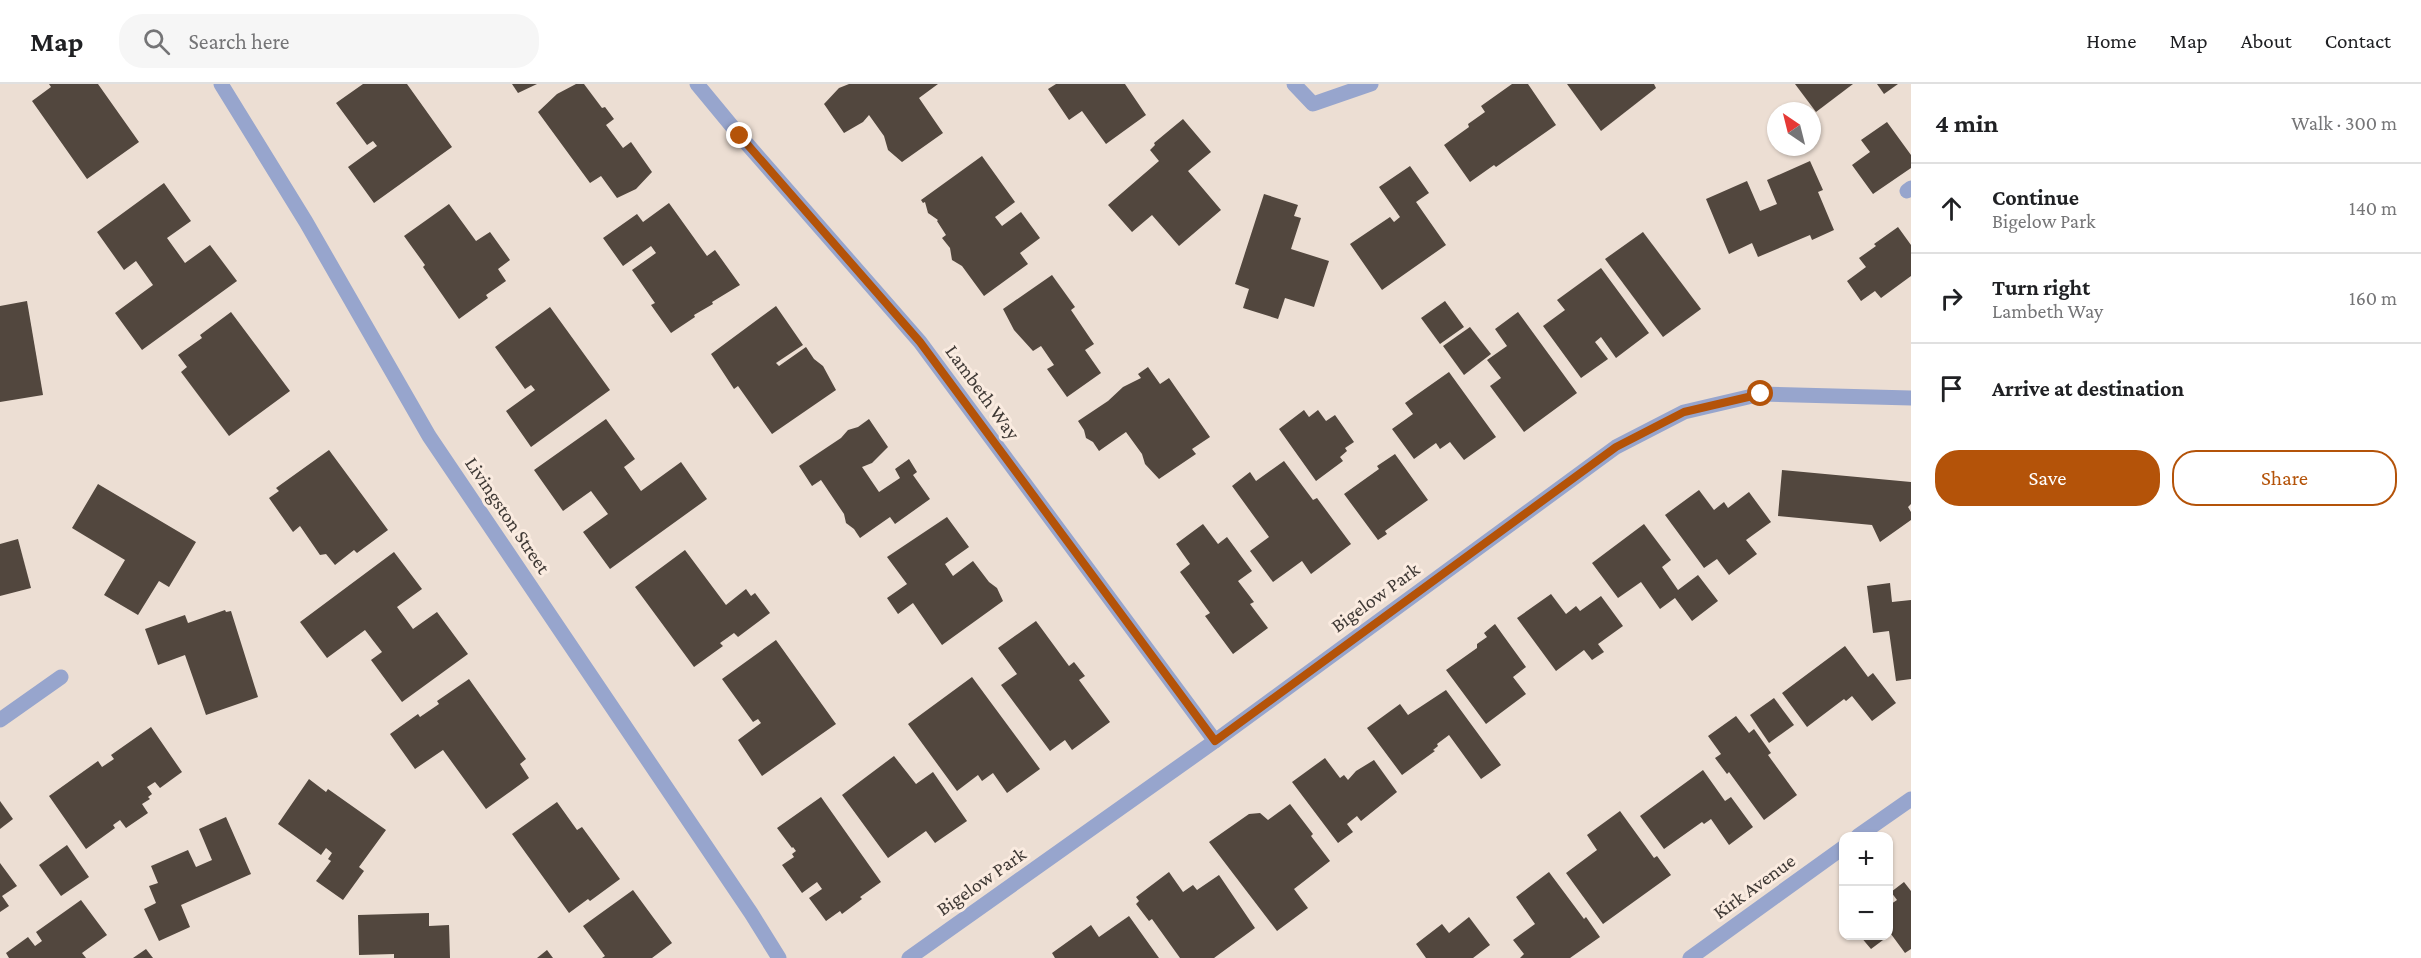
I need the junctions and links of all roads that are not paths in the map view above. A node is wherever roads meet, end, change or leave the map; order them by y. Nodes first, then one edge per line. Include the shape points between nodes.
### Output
1 (220, 84) edge
2 (698, 84) edge
3 (1294, 84) edge
4 (1371, 84) edge
5 (1911, 398) edge
6 (61, 676) dead end
7 (0, 720) edge
8 (1215, 741) junction
9 (1911, 799) edge
10 (1865, 832) edge
11 (1839, 851) edge
12 (778, 958) edge
13 (909, 958) edge
14 (1690, 958) edge

1 - 12 street, Livingston Street via 306,222 429,436
2 - 8 street, Lambeth Way via 920,342
3 - 4 street via 1313,104
5 - 8 street, Bigelow Park via 1761,394 1684,412 1616,447
6 - 7 street
8 - 13 street, Bigelow Park
9 - 10 street
11 - 14 street, Kirk Avenue

